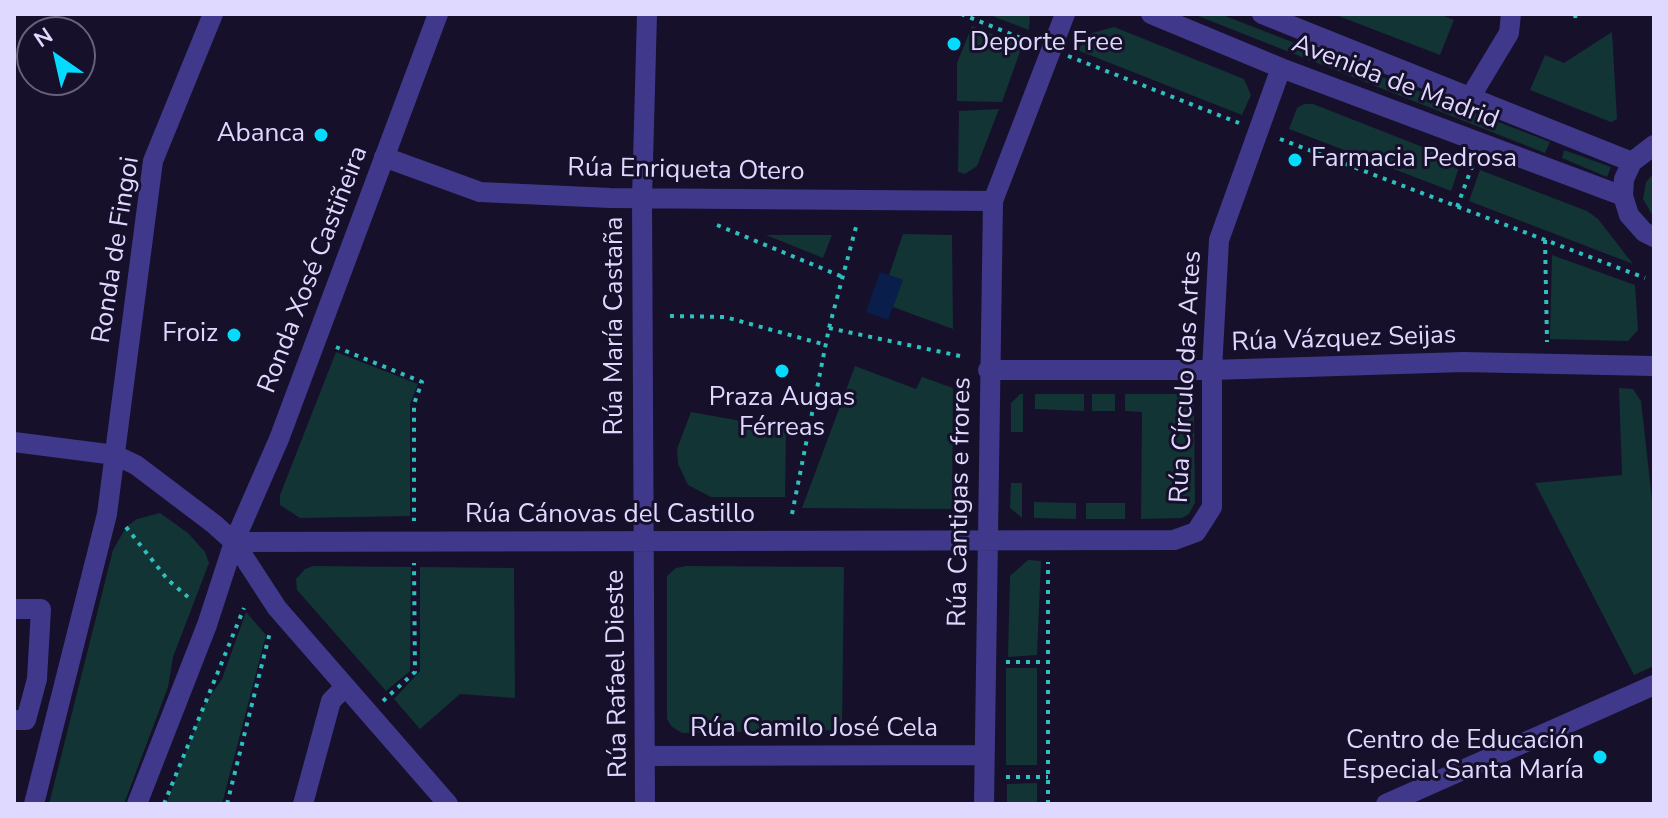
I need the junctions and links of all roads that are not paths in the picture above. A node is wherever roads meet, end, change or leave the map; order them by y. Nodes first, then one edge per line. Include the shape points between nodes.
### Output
1 (213, 14) edge
2 (438, 14) edge
3 (647, 14) edge
4 (1065, 14) edge
5 (1151, 14) edge
6 (1262, 14) edge
7 (1526, 14) edge
8 (1510, 24) edge
9 (1281, 68) junction
10 (1471, 96) junction
11 (1654, 145) edge
12 (384, 157) junction
13 (1632, 162) junction
14 (1623, 196) junction
15 (642, 198) junction
16 (993, 201) junction
17 (1654, 237) edge
18 (1654, 366) edge
19 (988, 370) junction
20 (1212, 370) junction
21 (14, 442) edge
22 (115, 455) junction
23 (986, 539) junction
24 (234, 542) junction
25 (642, 543) junction
26 (14, 609) edge
27 (1654, 685) edge
28 (345, 687) junction
29 (20, 720) edge
30 (983, 755) junction
31 (645, 756) junction
32 (34, 804) edge
33 (137, 804) edge
34 (303, 804) edge
35 (448, 804) edge
36 (645, 804) edge
37 (984, 804) edge
38 (1386, 804) edge

1 - 22 street, Ronda de Fingoi via 153,161
2 - 12 street, Ronda Xosé Castiñeira
3 - 15 street, Rúa María Castaña
4 - 16 street, Rúa Cantigas e frores
5 - 9 street, Avenida de Madrid
6 - 10 street, Avenida de Madrid
7 - 8 street
8 - 10 street
9 - 14 street, Avenida de Madrid
9 - 20 street, Rúa Círculo das Artes via 1219,240
10 - 13 street, Avenida de Madrid
11 - 13 street
12 - 15 street, Rúa Enriqueta Otero via 480,192
12 - 24 street, Ronda Xosé Castiñeira via 279,439
13 - 14 street
14 - 17 street via 1629,215
15 - 16 street, Rúa Enriqueta Otero
15 - 25 street, Rúa María Castaña
16 - 19 street, Rúa Cantigas e frores
18 - 20 street, Rúa Vázquez Seijas via 1463,362
19 - 20 street, Rúa Vázquez Seijas
19 - 23 street, Rúa Cantigas e frores
20 - 23 street, Rúa Círculo das Artes via 1212,507 1196,532 1174,540
21 - 22 street
22 - 24 street via 136,465
22 - 32 street, Ronda de Fingoi via 107,514
23 - 25 street, Rúa Cánovas del Castillo
23 - 30 street, Rúa Cantigas e frores
24 - 25 street, Rúa Cánovas del Castillo
24 - 28 street via 277,608
24 - 33 street
25 - 31 street, Rúa Rafael Dieste
26 - 29 street via 41,609 37,679
27 - 38 street
28 - 34 street via 331,701
28 - 35 street
30 - 31 street, Rúa Camilo José Cela
30 - 37 street, Rúa Cantigas e frores
31 - 36 street, Rúa Rafael Dieste

